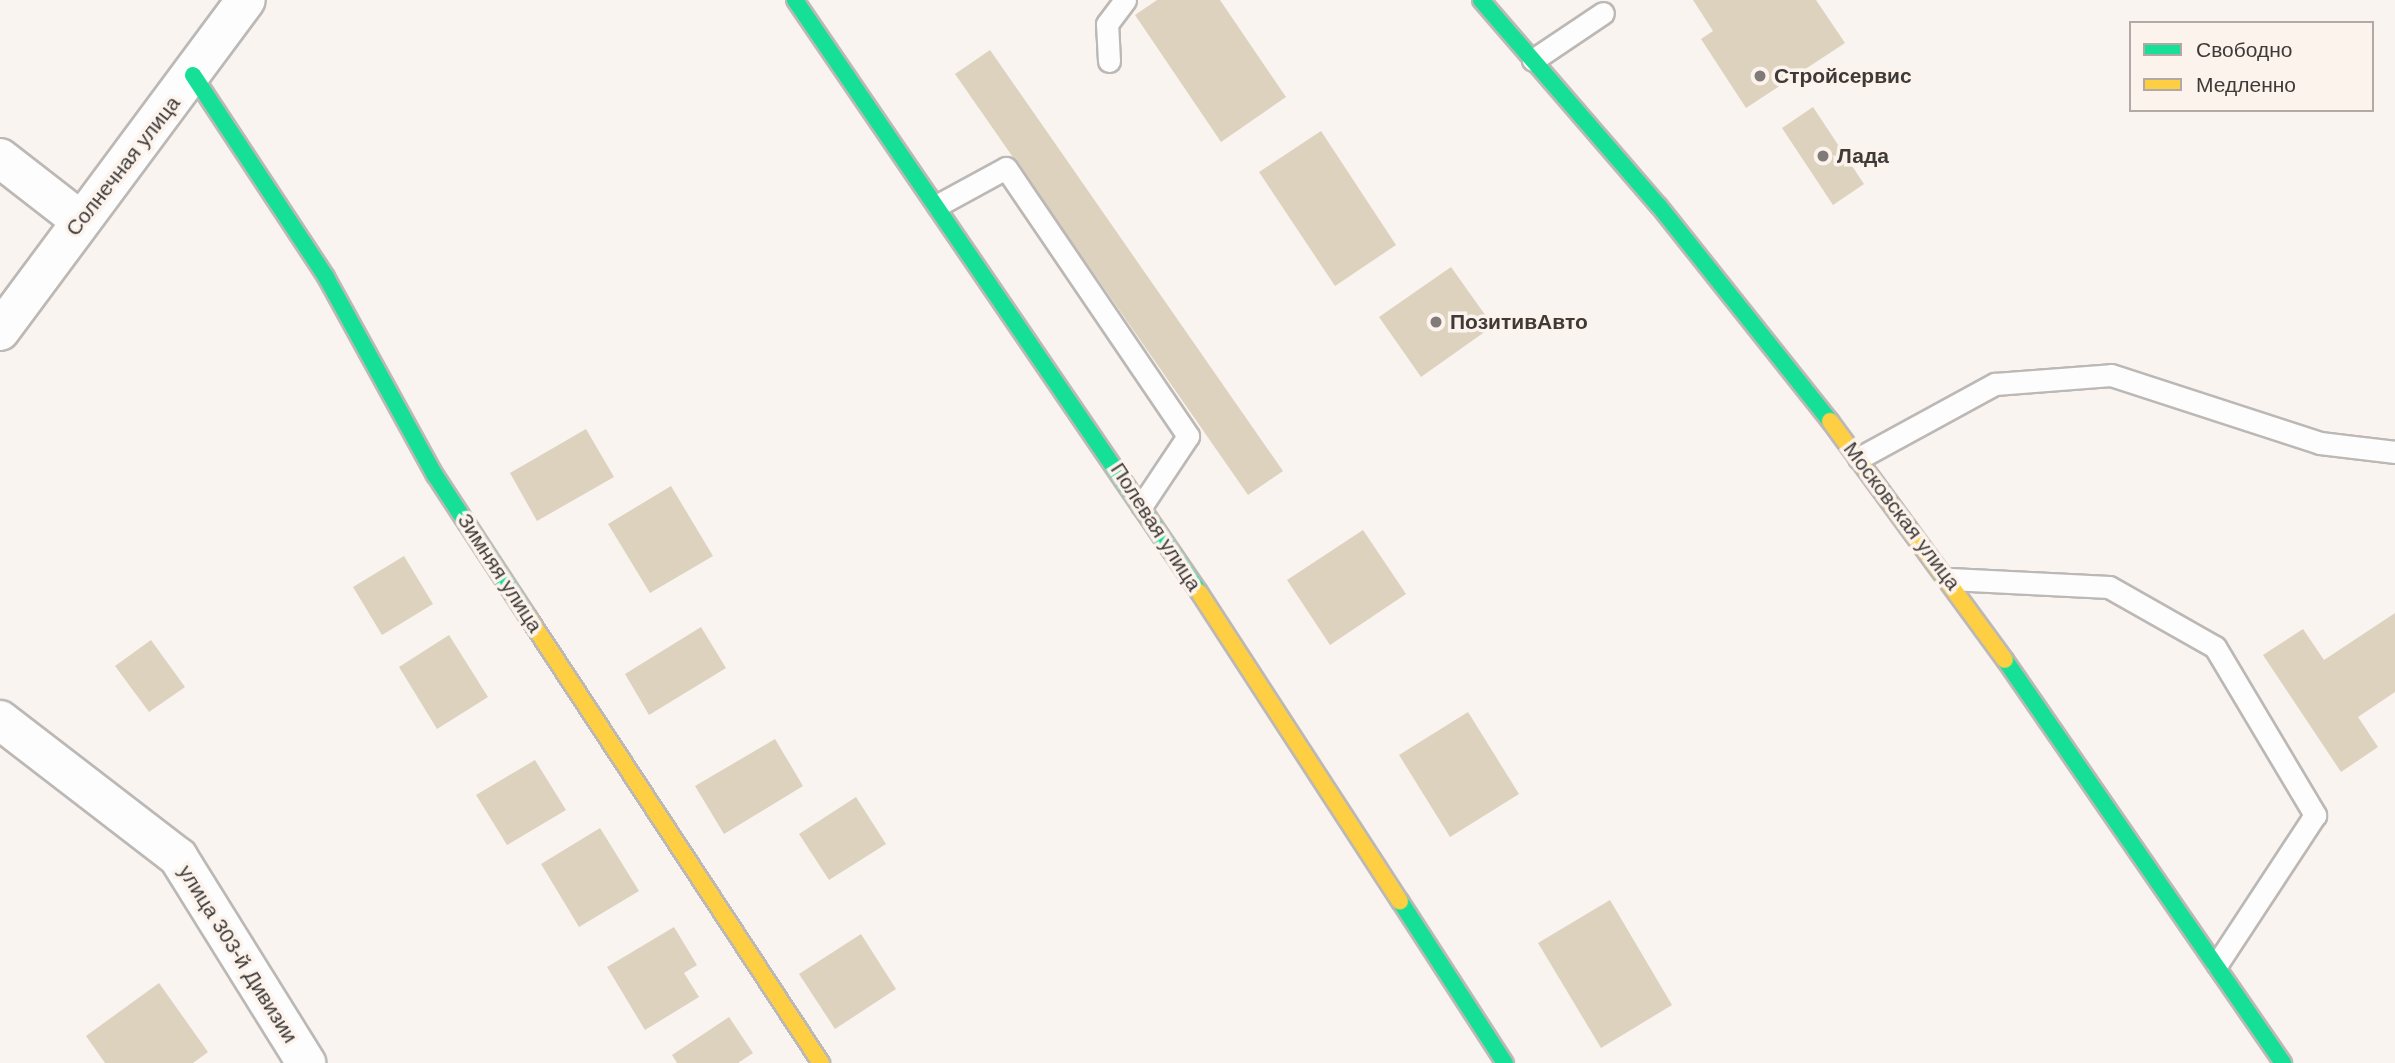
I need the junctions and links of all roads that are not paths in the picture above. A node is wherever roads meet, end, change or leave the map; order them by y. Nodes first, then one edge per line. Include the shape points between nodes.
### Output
1 (246, 0) edge
2 (795, 0) edge
3 (1125, 0) edge
4 (1481, 0) edge
5 (1603, 13) dead end
6 (1533, 60) junction
7 (1109, 61) dead end
8 (193, 75) junction
9 (0, 158) edge
10 (938, 205) junction
11 (80, 220) junction
12 (0, 331) edge
13 (2395, 452) edge
14 (1859, 458) junction
15 (1142, 505) junction
16 (1950, 579) junction
17 (0, 720) edge
18 (2217, 964) junction
19 (306, 1063) edge
20 (821, 1063) edge
21 (1505, 1063) edge
22 (2283, 1063) edge

1 - 8 street, Солнечная улица
2 - 10 street, Полевая улица
3 - 7 lane via 1107,24
4 - 6 street, Московская улица
5 - 6 lane
6 - 14 street, Московская улица via 1659,206
8 - 11 street, Солнечная улица
8 - 20 street, Зимняя улица via 326,277 435,475
9 - 11 street
10 - 15 street, Полевая улица
10 - 15 lane via 1006,168 1188,436
11 - 12 street, Солнечная улица
13 - 14 lane via 2320,443 2111,375 1996,384
14 - 16 street, Московская улица
15 - 21 street, Полевая улица
16 - 18 street, Московская улица
16 - 18 lane via 2109,587 2215,647 2315,815
17 - 19 street, улица 303-й Дивизии via 178,857
18 - 22 street, Московская улица

